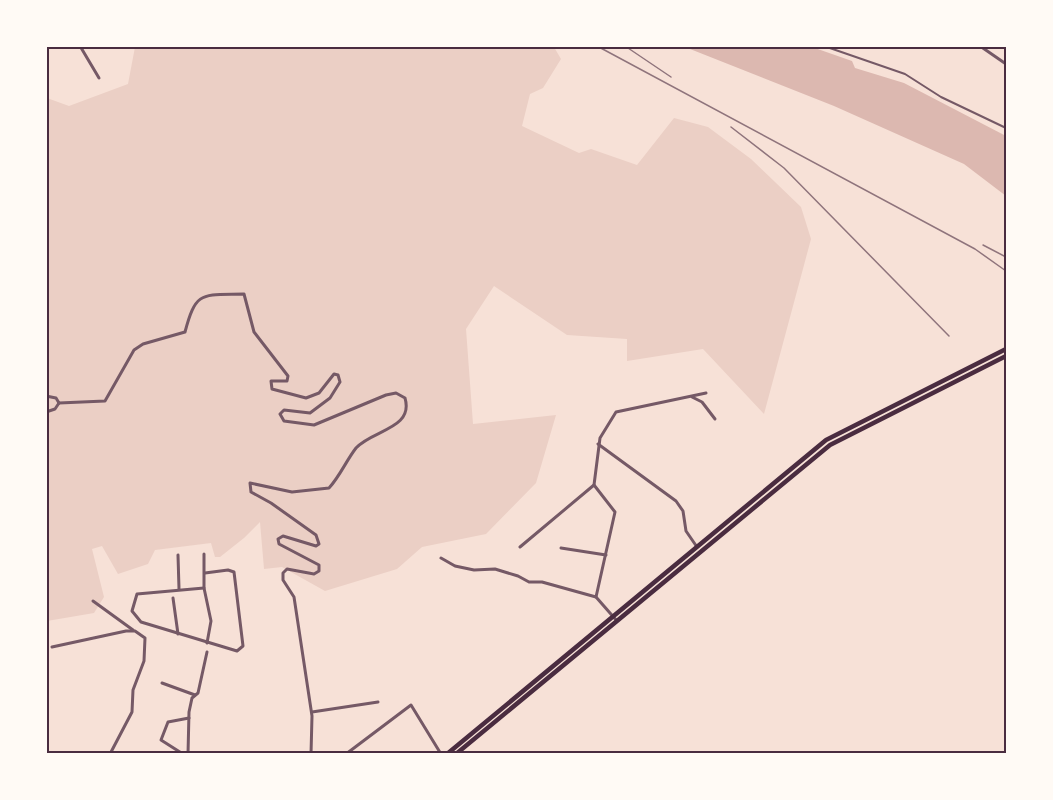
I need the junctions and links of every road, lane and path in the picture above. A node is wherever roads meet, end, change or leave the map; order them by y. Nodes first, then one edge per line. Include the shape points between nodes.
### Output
1 (80, 46) edge
2 (824, 46) edge
3 (980, 46) edge
4 (1006, 64) edge
5 (99, 78) dead end
6 (1006, 128) edge
7 (1006, 349) edge
8 (1006, 356) edge
9 (705, 393) dead end
10 (46, 396) edge
11 (690, 396) junction
12 (59, 403) junction
13 (46, 412) edge
14 (715, 419) dead end
15 (598, 444) junction
16 (594, 485) junction
17 (520, 547) dead end
18 (561, 548) dead end
19 (699, 550) junction
20 (204, 554) dead end
21 (178, 555) dead end
22 (606, 555) junction
23 (441, 558) dead end
24 (206, 573) junction
25 (204, 588) junction
26 (179, 590) junction
27 (596, 597) junction
28 (172, 598) dead end
29 (93, 601) dead end
30 (136, 619) junction
31 (615, 619) junction
32 (128, 626) junction
33 (135, 631) junction
34 (178, 634) junction
35 (207, 643) junction
36 (52, 647) dead end
37 (207, 652) dead end
38 (162, 683) dead end
39 (195, 695) junction
40 (378, 702) dead end
41 (311, 712) junction
42 (189, 718) junction
43 (110, 753) edge
44 (183, 753) edge
45 (188, 753) edge
46 (311, 753) edge
47 (348, 753) edge
48 (441, 753) edge
49 (447, 753) edge
50 (456, 753) edge

1 - 5 street
2 - 6 street via 905,74 941,97
3 - 4 street
7 - 19 highway via 836,434
8 - 19 highway via 830,445
9 - 11 street
10 - 12 street
11 - 14 street via 702,402
11 - 15 street via 616,412
12 - 13 street via 55,410
12 - 41 street via 105,401 134,350 185,332 192,306 200,298 244,294 254,332 288,376 287,381 271,381 272,389 306,398 319,393 334,374 338,375 340,382 320,408 310,413 284,410 280,414 284,421 314,425 386,395 396,393 405,398 408,408 404,417 357,448 329,488 292,492 250,483 251,492 316,535 319,544 283,536 278,539 279,544 320,565 314,574 287,569 283,573 294,597
15 - 16 street
15 - 19 street via 676,501 683,511 686,531
16 - 17 street
16 - 22 street via 615,512
18 - 22 street
19 - 31 highway
20 - 24 street
21 - 26 street
22 - 27 street
23 - 27 street via 455,566 495,569 529,582
24 - 25 street
24 - 35 street via 234,572 243,646 232,651
25 - 26 street
25 - 35 street via 211,621
26 - 30 street via 137,594 132,605
27 - 31 street
28 - 34 street
29 - 32 street
30 - 32 street
30 - 34 street
31 - 49 highway
31 - 50 highway
32 - 33 street
33 - 36 street
33 - 43 street via 145,638 144,661 133,690 132,712
34 - 35 street
37 - 39 street
38 - 39 street
39 - 42 street
40 - 41 street
41 - 46 street
42 - 44 street via 168,722 161,740
42 - 45 street
47 - 48 street via 411,705

